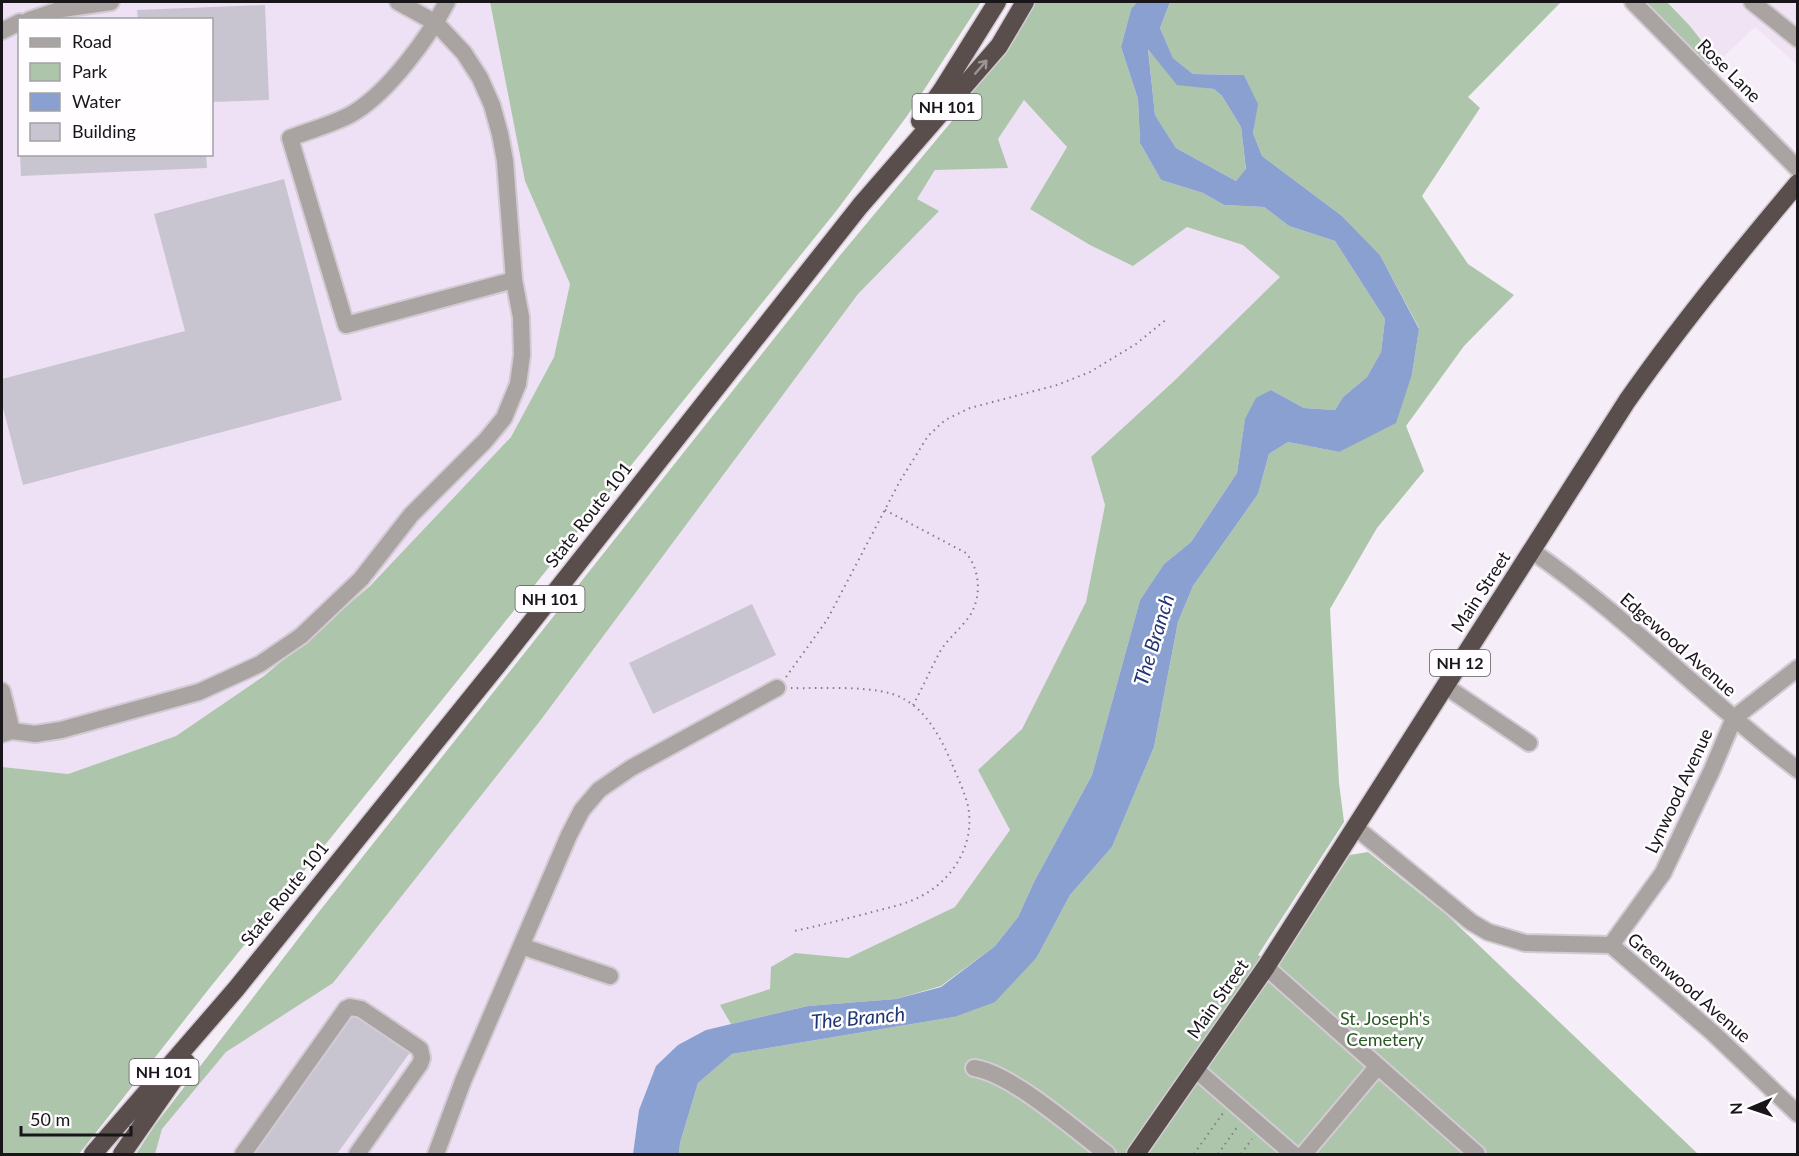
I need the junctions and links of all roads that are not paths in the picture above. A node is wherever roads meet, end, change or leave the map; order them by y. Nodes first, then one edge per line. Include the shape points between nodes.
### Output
1 (111, 2) edge
2 (398, 2) edge
3 (447, 2) edge
4 (997, 2) edge
5 (1025, 2) edge
6 (1633, 2) edge
7 (1752, 2) edge
8 (35, 18) edge
9 (436, 22) junction
10 (18, 23) edge
11 (2, 31) edge
12 (1797, 39) edge
13 (1797, 169) edge
14 (1797, 183) edge
15 (860, 206) junction
16 (514, 280) junction
17 (1532, 551) junction
18 (1797, 668) edge
19 (1445, 686) junction
20 (777, 688) road end
21 (2, 692) edge
22 (1734, 718) junction
23 (7, 733) edge
24 (1529, 743) dead end
25 (1797, 770) edge
26 (1355, 826) junction
27 (1611, 945) junction
28 (521, 946) junction
29 (1266, 967) junction
30 (610, 976) dead end
31 (236, 989) junction
32 (1377, 1066) junction
33 (974, 1068) dead end
34 (1195, 1069) junction
35 (1797, 1114) edge
36 (93, 1155) edge
37 (122, 1155) edge
38 (243, 1155) edge
39 (357, 1155) edge
40 (436, 1155) edge
41 (1107, 1155) edge
42 (1136, 1155) edge
43 (1293, 1155) edge
44 (1304, 1155) edge
45 (1477, 1155) edge

1 - 8 street via 62,9
2 - 9 street
3 - 9 street
4 - 15 highway, State Route 101 / NH 101 via 942,90
15 -> 5 highway, State Route 101 / NH 101 via 999,46
6 - 13 street, Rose Lane
7 - 12 street
9 - 16 street via 464,54 492,105 505,161
9 - 16 street via 371,100 353,114 290,138 346,325
10 - 11 street
14 - 17 highway, Main Street / NH 12 via 1668,342
15 - 31 highway, State Route 101 / NH 101
16 - 23 street via 521,317 522,355 518,384 504,418 411,515 361,579 301,636 260,664 199,692 61,730
17 - 19 highway, Main Street / NH 12
17 - 22 street, Edgewood Avenue
18 - 22 street, Lynwood Avenue
19 - 24 street
19 - 26 highway, Main Street / NH 12
20 - 28 street via 631,768 599,790 573,826
21 - 23 street
22 - 25 street, Edgewood Avenue
22 - 27 street, Lynwood Avenue via 1663,873
26 - 27 street, Greenwood Avenue via 1488,932 1525,943
26 - 29 highway, Main Street / NH 12
27 - 35 street, Greenwood Avenue via 1713,1033
28 - 30 street
28 - 40 street
29 - 32 street
29 - 34 highway, Main Street / NH 12
31 - 36 highway, State Route 101 / NH 101
31 - 37 highway, State Route 101 / NH 101
32 - 44 street
32 - 45 street
33 - 41 street via 991,1072 1017,1087
34 - 42 highway, Main Street / NH 12
34 - 43 street
38 - 39 street via 350,1007 361,1010 422,1053 420,1064

